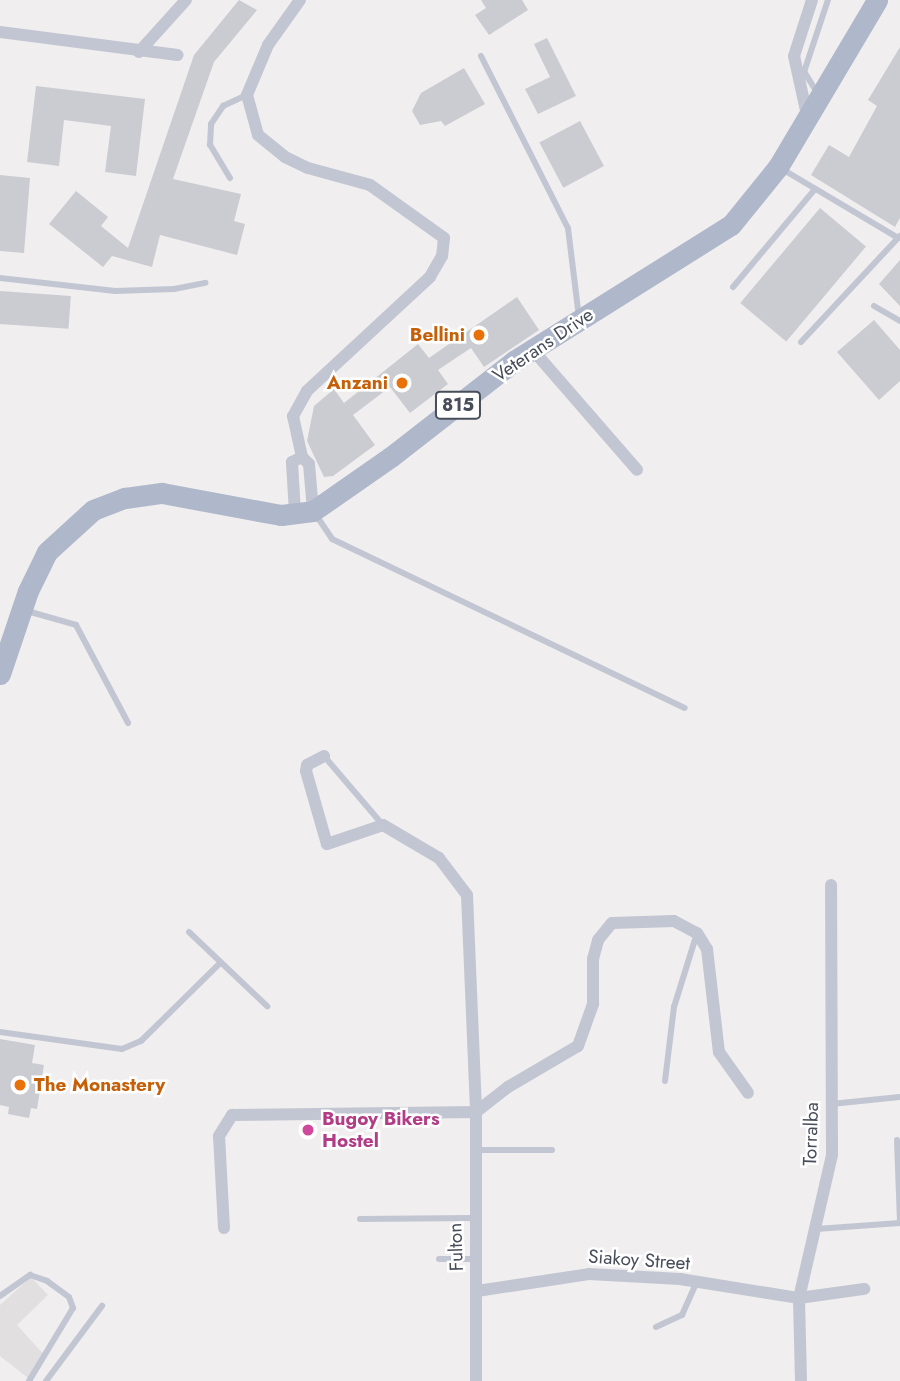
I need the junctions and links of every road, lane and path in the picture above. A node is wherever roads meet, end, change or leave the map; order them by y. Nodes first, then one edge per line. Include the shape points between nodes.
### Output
1 (186, 0) edge
2 (300, 0) edge
3 (812, 0) edge
4 (828, 0) edge
5 (877, 0) edge
6 (0, 33) edge
7 (139, 52) junction
8 (178, 55) dead end
9 (481, 56) dead end
10 (247, 95) junction
11 (819, 96) junction
12 (807, 115) junction
13 (778, 167) junction
14 (230, 178) dead end
15 (815, 189) junction
16 (899, 237) edge
17 (0, 278) edge
18 (205, 282) dead end
19 (733, 287) dead end
20 (874, 306) dead end
21 (579, 318) junction
22 (900, 321) edge
23 (801, 342) dead end
24 (532, 349) junction
25 (302, 457) junction
26 (637, 470) dead end
27 (304, 512) junction
28 (21, 610) junction
29 (0, 674) edge
30 (685, 708) dead end
31 (128, 723) dead end
32 (324, 756) joint
33 (383, 825) junction
34 (831, 885) dead end
35 (189, 932) dead end
36 (697, 933) junction
37 (221, 962) junction
38 (268, 1006) dead end
39 (0, 1032) edge
40 (665, 1081) dead end
41 (748, 1093) dead end
42 (900, 1097) edge
43 (831, 1104) junction
44 (476, 1112) junction
45 (897, 1140) dead end
46 (475, 1150) junction
47 (552, 1150) dead end
48 (474, 1218) junction
49 (360, 1219) dead end
50 (900, 1223) edge
51 (224, 1228) dead end
52 (816, 1229) junction
53 (439, 1259) dead end
54 (476, 1259) junction
55 (696, 1283) junction
56 (864, 1289) dead end
57 (477, 1291) junction
58 (0, 1296) edge
59 (799, 1298) junction
60 (102, 1306) dead end
61 (656, 1327) dead end
62 (29, 1381) edge
63 (46, 1381) edge
64 (476, 1381) edge
65 (801, 1381) edge

1 - 7 street
2 - 10 street via 268,45
3 - 12 street via 794,56
4 - 11 lane via 804,72
5 - 11 main road, Veterans Drive / 815
6 - 7 street
7 - 8 street
9 - 21 lane via 568,228
10 - 14 lane via 223,106 211,124 210,145
10 - 25 street via 258,135 285,157 370,185 444,238 442,256 430,277 307,391 293,416
11 - 12 main road, Veterans Drive / 815
12 - 13 main road, Veterans Drive / 815
13 - 15 lane
13 - 21 main road, Veterans Drive / 815 via 731,225 682,260
15 - 16 lane
15 - 19 lane
16 - 23 lane
17 - 18 lane via 115,291 174,289
20 - 22 lane
21 - 24 main road, Veterans Drive / 815
24 - 26 street
24 - 27 main road, Veterans Drive / 815
25 - 27 street via 309,464
25 - 27 street via 292,462
27 - 28 main road via 281,515 162,493 125,498 93,510 67,530 47,552
27 - 30 lane via 332,539
28 - 29 main road
28 - 31 lane via 76,625
32 - 33 lane
32 - 33 street via 307,765 306,771 327,844
33 - 44 street, Fulton via 439,858 467,895
34 - 43 street, Torralba
35 - 37 lane
36 - 40 lane via 674,1007
36 - 41 street via 707,949 719,1052
36 - 44 street via 674,921 612,923 598,940 593,959 593,1004 578,1046 508,1087
37 - 38 lane
37 - 39 lane via 141,1041 122,1049
42 - 43 lane
43 - 52 street, Torralba via 832,1155
44 - 46 street, Fulton
44 - 51 street via 236,1112 219,1136
45 - 50 lane
46 - 47 lane
46 - 48 street, Fulton
48 - 49 lane
48 - 54 street, Fulton
50 - 52 lane
52 - 59 street, Torralba
53 - 54 lane
54 - 57 street, Fulton
55 - 57 street, Siakoy Street via 589,1274
55 - 59 street, Siakoy Street
55 - 61 lane via 682,1315
56 - 59 street, Siakoy Street
57 - 64 street, Fulton
58 - 62 lane via 30,1275 69,1297 73,1308
59 - 65 street, Torralba
60 - 63 lane

